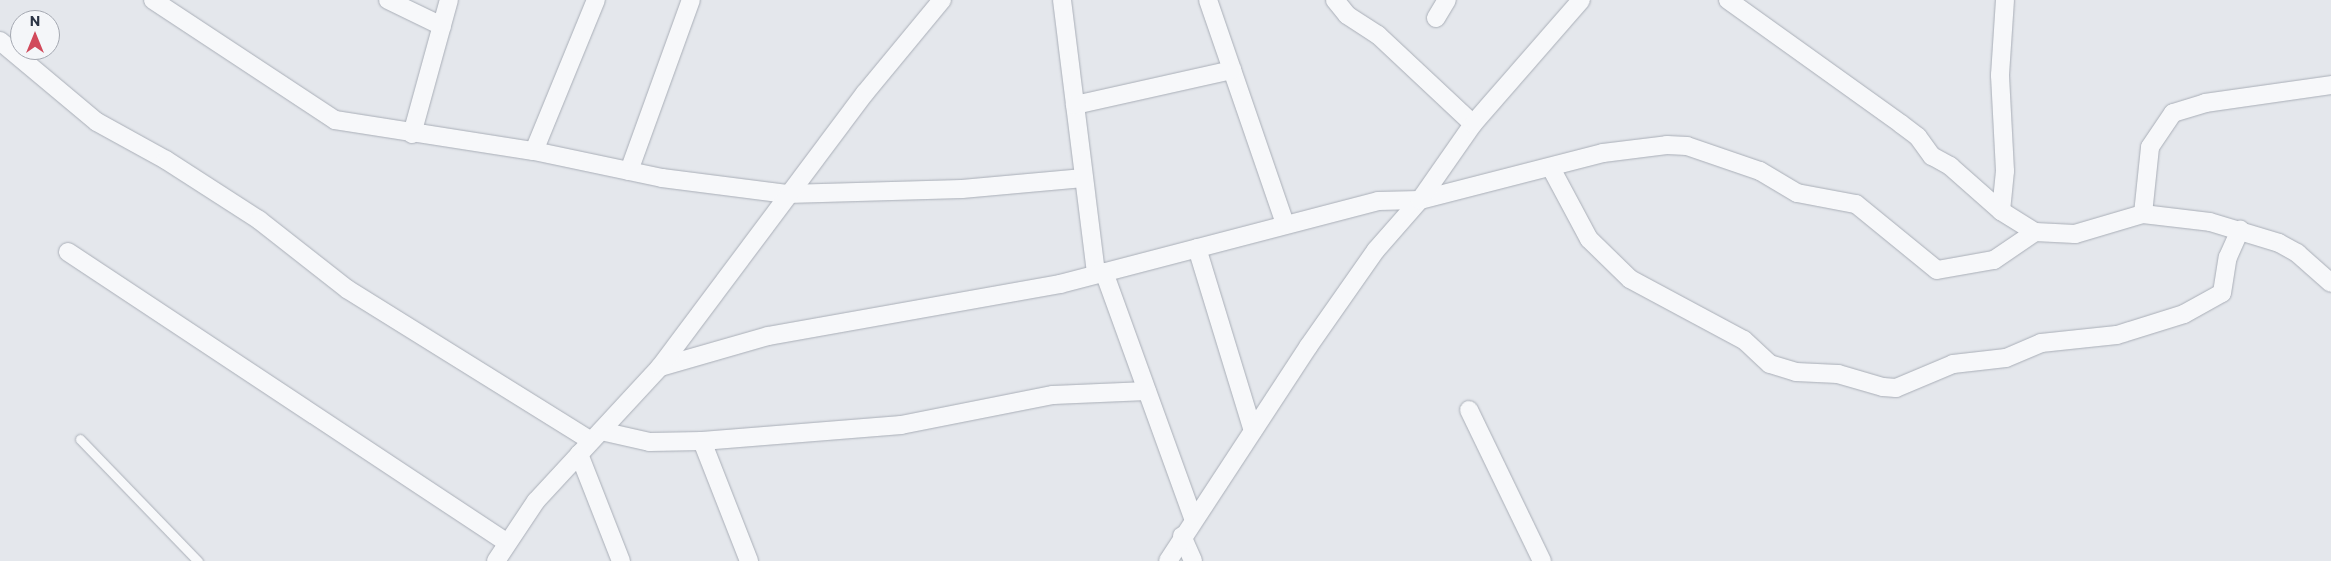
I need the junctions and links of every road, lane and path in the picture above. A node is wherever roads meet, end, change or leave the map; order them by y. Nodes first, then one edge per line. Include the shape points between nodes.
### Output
1 (154, 0) edge
2 (388, 0) edge
3 (449, 0) edge
4 (596, 0) edge
5 (690, 0) edge
6 (942, 0) edge
7 (1062, 0) edge
8 (1208, 0) edge
9 (1335, 0) edge
10 (1448, 0) edge
11 (1581, 0) edge
12 (1728, 0) edge
13 (2005, 0) edge
14 (1436, 18) dead end
15 (442, 26) junction
16 (0, 41) edge
17 (1232, 70) junction
18 (2331, 85) edge
19 (1075, 105) junction
20 (1473, 124) junction
21 (412, 134) junction
22 (534, 151) junction
23 (1551, 168) junction
24 (629, 171) junction
25 (1084, 178) junction
26 (787, 194) junction
27 (1420, 200) junction
28 (2001, 211) junction
29 (2142, 214) junction
30 (1285, 224) junction
31 (2240, 230) junction
32 (2035, 232) junction
33 (1198, 248) junction
34 (68, 252) dead end
35 (1100, 273) junction
36 (2331, 283) edge
37 (660, 367) junction
38 (1147, 391) junction
39 (1469, 410) dead end
40 (1253, 431) junction
41 (596, 436) junction
42 (80, 439) dead end
43 (702, 440) junction
44 (580, 454) junction
45 (1194, 520) junction
46 (1182, 536) junction
47 (506, 542) junction
48 (198, 561) edge
49 (496, 561) edge
50 (621, 561) edge
51 (749, 561) edge
52 (1168, 561) edge
53 (1193, 561) edge
54 (1542, 561) edge

1 - 21 street via 335,120
2 - 15 street
3 - 15 street
4 - 22 street
5 - 24 street
6 - 26 street
7 - 19 street
8 - 17 street
9 - 20 street via 1347,15 1378,35
10 - 14 street
11 - 20 street
12 - 28 street via 1901,124 1932,156 1950,166
13 - 28 street via 2000,75 2005,171
15 - 21 street
16 - 41 street via 97,122 166,160 259,220 347,289
17 - 19 street
17 - 30 street
18 - 29 street via 2205,103 2174,114 2150,147
19 - 25 street
20 - 27 street
21 - 22 street
22 - 24 street
23 - 27 street via 1504,176
23 - 31 street via 1589,239 1630,279 1744,340 1770,364 1796,372 1838,374 1883,387 1896,388 1953,364 2006,358 2041,343 2117,334 2184,314 2222,293 2228,257
23 - 32 street via 1614,150 1686,146 1760,171 1797,193 1856,204 1937,270 1994,260
24 - 26 street
25 - 26 street via 962,189
25 - 35 street
26 - 37 street
27 - 30 street via 1378,201
27 - 40 street via 1353,283
28 - 32 street
29 - 31 street via 2210,222
29 - 32 street via 2075,234
30 - 33 street
31 - 36 street via 2267,237 2297,253
33 - 35 street
33 - 40 street
34 - 47 street
35 - 37 street via 1030,290 768,336
35 - 38 street
37 - 41 street
38 - 43 street via 1053,395 901,425
38 - 45 street
39 - 54 street
40 - 45 street
41 - 43 street via 650,442
41 - 44 street
42 - 48 lane
43 - 51 street
44 - 47 street via 536,501
44 - 50 street
45 - 46 street
46 - 52 street
46 - 53 street
47 - 49 street

